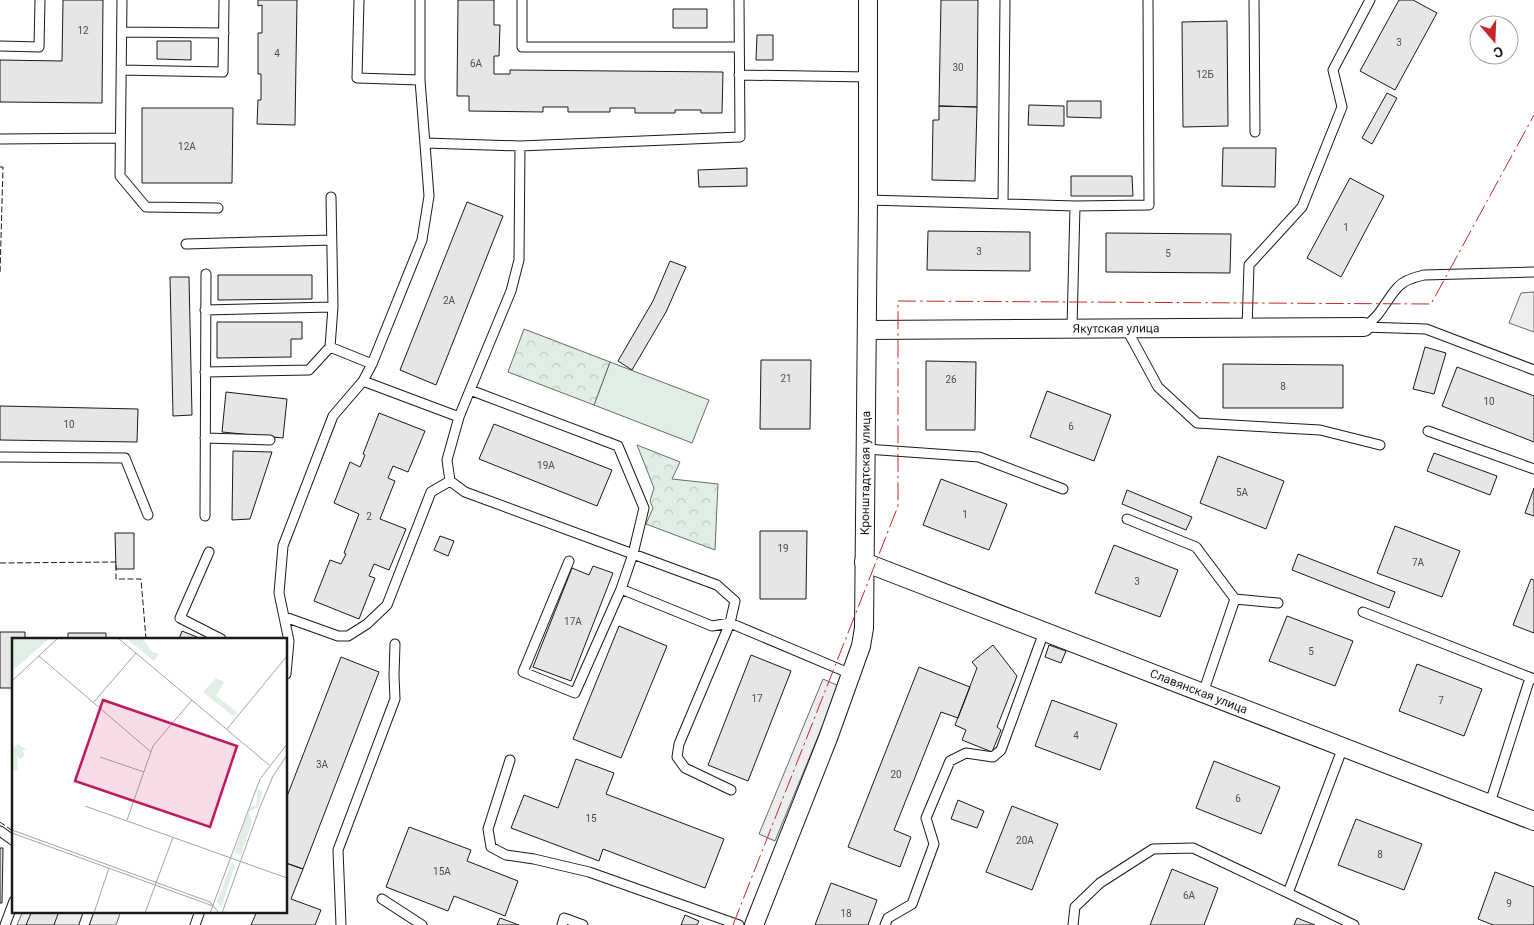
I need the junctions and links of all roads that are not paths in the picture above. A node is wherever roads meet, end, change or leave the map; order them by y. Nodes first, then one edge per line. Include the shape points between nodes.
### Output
1 (40, 0) edge
2 (122, 0) edge
3 (224, 0) edge
4 (359, 0) edge
5 (420, 0) edge
6 (522, 0) edge
7 (739, 0) edge
8 (868, 0) edge
9 (1004, 0) edge
10 (1148, 0) edge
11 (1254, 0) edge
12 (1370, 0) edge
13 (122, 32) junction
14 (224, 33) junction
15 (0, 46) edge
16 (739, 46) junction
17 (121, 70) junction
18 (739, 74) junction
19 (869, 77) junction
20 (420, 80) junction
21 (1255, 132) dead end
22 (120, 138) junction
23 (0, 139) edge
24 (425, 143) junction
25 (520, 146) junction
26 (331, 198) dead end
27 (868, 200) junction
28 (1003, 203) junction
29 (1075, 206) junction
30 (218, 208) dead end
31 (331, 240) junction
32 (186, 244) dead end
33 (1534, 272) edge
34 (206, 274) dead end
35 (333, 307) junction
36 (206, 310) junction
37 (1364, 327) junction
38 (1072, 328) junction
39 (1126, 328) junction
40 (1247, 328) junction
41 (868, 330) junction
42 (330, 347) junction
43 (372, 364) junction
44 (1534, 370) edge
45 (205, 372) junction
46 (363, 380) junction
47 (470, 390) junction
48 (460, 417) junction
49 (1428, 431) dead end
50 (205, 438) junction
51 (270, 440) dead end
52 (1380, 445) dead end
53 (866, 449) junction
54 (0, 457) edge
55 (1534, 469) edge
56 (450, 480) junction
57 (1063, 489) dead end
58 (148, 515) dead end
59 (205, 516) dead end
60 (1127, 519) dead end
61 (209, 552) dead end
62 (633, 554) junction
63 (569, 561) dead end
64 (864, 562) junction
65 (621, 589) junction
66 (1235, 598) junction
67 (1278, 603) dead end
68 (1362, 612) dead end
69 (286, 617) junction
70 (730, 623) junction
71 (1044, 632) junction
72 (219, 638) edge
73 (288, 638) edge
74 (395, 644) dead end
75 (851, 674) junction
76 (1532, 678) edge
77 (1203, 693) junction
78 (1343, 747) junction
79 (510, 760) dead end
80 (731, 790) dead end
81 (1490, 803) junction
82 (1534, 821) edge
83 (0, 831) edge
84 (12, 840) edge
85 (1288, 893) junction
86 (382, 899) dead end
87 (12, 906) edge
88 (89, 912) edge
89 (200, 912) edge
90 (5, 925) edge
91 (84, 925) edge
92 (195, 925) edge
93 (341, 925) edge
94 (422, 925) edge
95 (562, 925) edge
96 (583, 925) edge
97 (739, 925) edge
98 (754, 925) edge
99 (885, 925) edge
100 (1073, 925) edge
101 (1354, 925) edge

1 - 15 lane via 39,46
2 - 13 lane
3 - 14 lane
4 - 20 lane via 357,78
5 - 20 lane
6 - 16 lane via 522,47
7 - 16 lane
8 - 19 street, Кронштадтская улица
9 - 28 lane
10 - 29 lane via 1148,205
11 - 21 lane
12 - 40 lane via 1333,70 1342,108 1302,207 1249,265
13 - 14 lane
13 - 17 lane
14 - 17 lane via 223,72
16 - 18 lane
17 - 22 lane
18 - 19 lane
18 - 25 lane via 740,137
19 - 27 street, Кронштадтская улица
20 - 24 lane
22 - 23 lane
22 - 30 lane via 120,176 146,207
24 - 25 lane
24 - 43 lane via 429,196 422,240
25 - 47 lane via 519,260 511,292
26 - 31 lane
27 - 28 lane
27 - 41 street, Кронштадтская улица
28 - 29 lane
29 - 38 lane
31 - 32 lane
31 - 35 lane
33 - 37 lane via 1411,278 1399,286 1378,316
34 - 36 lane
35 - 36 lane
35 - 42 lane
36 - 45 lane
37 - 40 street, Якутская улица
37 - 44 lane via 1426,328
38 - 39 street, Якутская улица
38 - 41 street, Якутская улица
39 - 40 street, Якутская улица
39 - 52 lane via 1158,387 1197,423 1320,430
41 - 53 street, Кронштадтская улица
42 - 43 lane
42 - 45 lane via 309,370
43 - 46 lane
45 - 50 lane
46 - 48 lane
46 - 69 lane via 333,416 283,546 279,593
47 - 48 lane
47 - 62 lane via 618,446 644,508
48 - 56 lane via 447,460
49 - 55 lane
50 - 51 lane
50 - 59 lane
53 - 57 lane via 979,457
53 - 64 street, Кронштадтская улица
54 - 58 lane via 125,458
56 - 62 lane via 465,492
56 - 69 lane via 431,492 387,605 367,624 348,636 338,636
60 - 66 lane via 1196,547
61 - 72 lane via 180,618
62 - 65 lane
62 - 70 lane via 717,585 736,601
63 - 65 lane via 523,672 575,693
64 - 71 street, Славянская улица
64 - 75 street, Кронштадтская улица via 864,628
65 - 70 lane via 712,626
66 - 67 lane
66 - 77 lane
68 - 76 lane
69 - 73 lane
70 - 75 lane
70 - 80 lane via 679,744 677,757 685,768
71 - 77 street, Славянская улица
71 - 99 lane via 1002,750 993,757 966,753 950,762 926,818 934,844 912,904 888,918
74 - 93 lane via 395,699 338,850
75 - 98 street, Кронштадтская улица
76 - 81 lane
77 - 78 street, Славянская улица
78 - 81 street, Славянская улица
78 - 85 lane
79 - 97 lane via 488,829 491,847 506,855 589,872
81 - 82 street, Славянская улица
83 - 84 lane
85 - 100 lane via 1193,848 1153,849 1100,883 1076,907
85 - 101 lane
86 - 94 lane
87 - 90 lane
88 - 91 lane
89 - 92 lane
95 - 96 lane via 564,918

